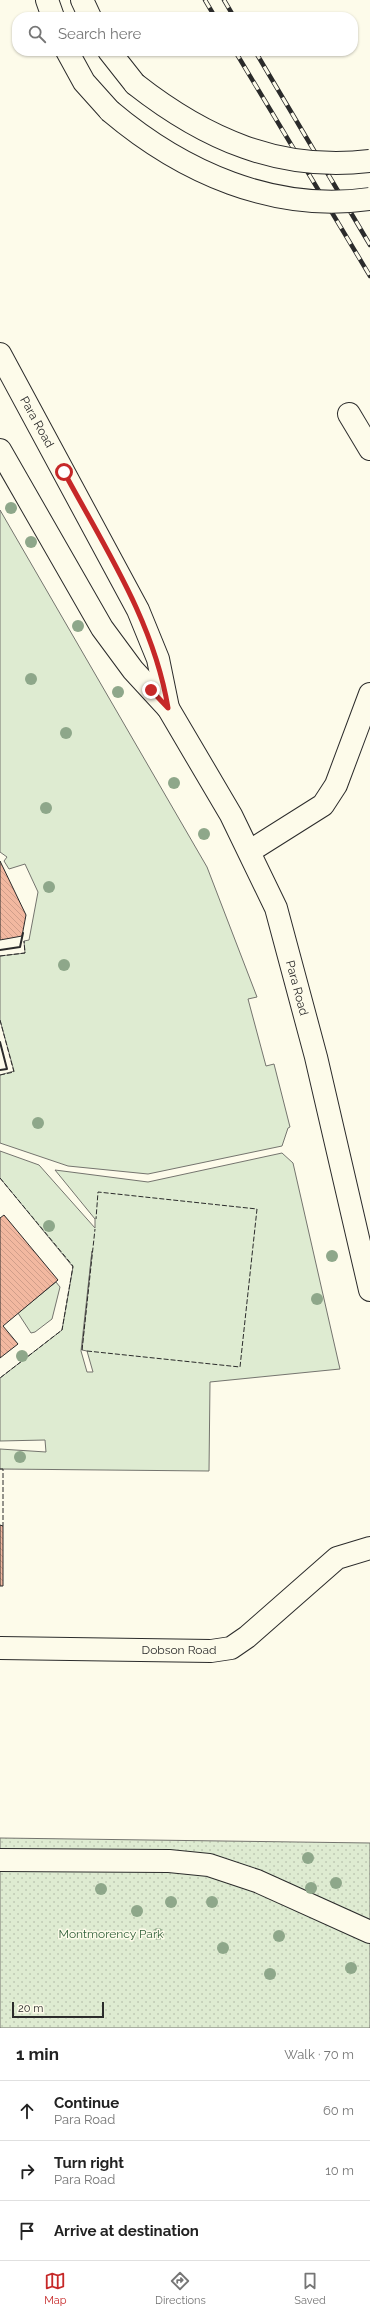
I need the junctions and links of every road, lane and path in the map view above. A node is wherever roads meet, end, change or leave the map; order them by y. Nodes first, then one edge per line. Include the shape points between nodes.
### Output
1 (47, 0) edge
2 (82, 0) edge
3 (51, 12) edge
4 (88, 12) edge
5 (70, 56) edge
6 (113, 56) edge
7 (370, 161) edge
8 (370, 199) edge
9 (2, 362) edge
10 (349, 414) dead end
11 (370, 449) edge
12 (0, 450) edge
13 (370, 694) edge
14 (168, 708) junction
15 (250, 851) junction
16 (370, 1290) edge
17 (370, 1548) edge
18 (0, 1648) edge
19 (0, 1860) edge
20 (370, 1932) edge

1 - 3 main road
2 - 4 main road
5 - 8 main road, bridge via 84,82 110,111 148,142 170,155 225,181 261,193 312,201
6 - 7 main road, bridge via 135,84 210,134 251,150 294,160 338,164
9 - 14 main road, Para Road via 138,610 158,659
10 - 11 main road
12 - 14 main road, Para Road via 102,628 133,670
13 - 15 main road via 336,786 323,805
14 - 15 main road, Para Road
15 - 16 main road, Para Road via 278,915 316,1057
17 - 18 main road, Dobson Road via 337,1558 247,1638 231,1648 211,1651
19 - 20 main road via 169,1861 209,1865 257,1881

